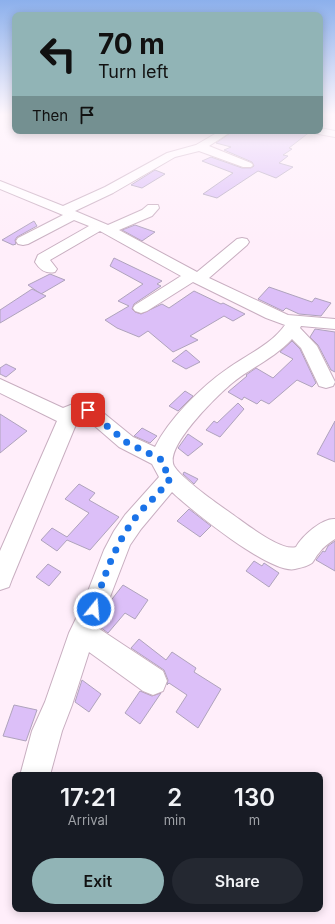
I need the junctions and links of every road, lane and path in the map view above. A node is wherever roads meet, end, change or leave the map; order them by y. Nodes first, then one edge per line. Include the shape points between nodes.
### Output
1 (165, 158) edge
2 (231, 158) edge
3 (247, 164) dead end
4 (0, 185) edge
5 (153, 208) dead end
6 (68, 212) junction
7 (103, 228) junction
8 (23, 241) dead end
9 (242, 242) dead end
10 (50, 269) dead end
11 (195, 277) junction
12 (141, 308) dead end
13 (335, 324) edge
14 (294, 325) junction
15 (326, 382) dead end
16 (0, 384) edge
17 (68, 413) junction
18 (166, 469) junction
19 (333, 528) dead end
20 (0, 579) edge
21 (82, 634) junction
22 (153, 681) dead end
23 (36, 772) dead end

1 - 6 street
2 - 3 street
4 - 6 street
5 - 7 street via 147,213
6 - 7 street
6 - 8 street
7 - 10 street via 43,258 42,262
7 - 11 street
9 - 11 street
11 - 12 street
11 - 14 street
13 - 14 street
14 - 15 street
14 - 18 street via 285,337 225,379 190,414 163,450
16 - 17 street via 58,414
17 - 18 street via 83,407 126,442
17 - 20 street via 67,422
18 - 19 street via 188,493 257,544 280,557 290,560 304,555 308,546
18 - 21 street via 157,496 140,512 127,530 101,584 94,609
21 - 22 street
21 - 23 street via 47,730

